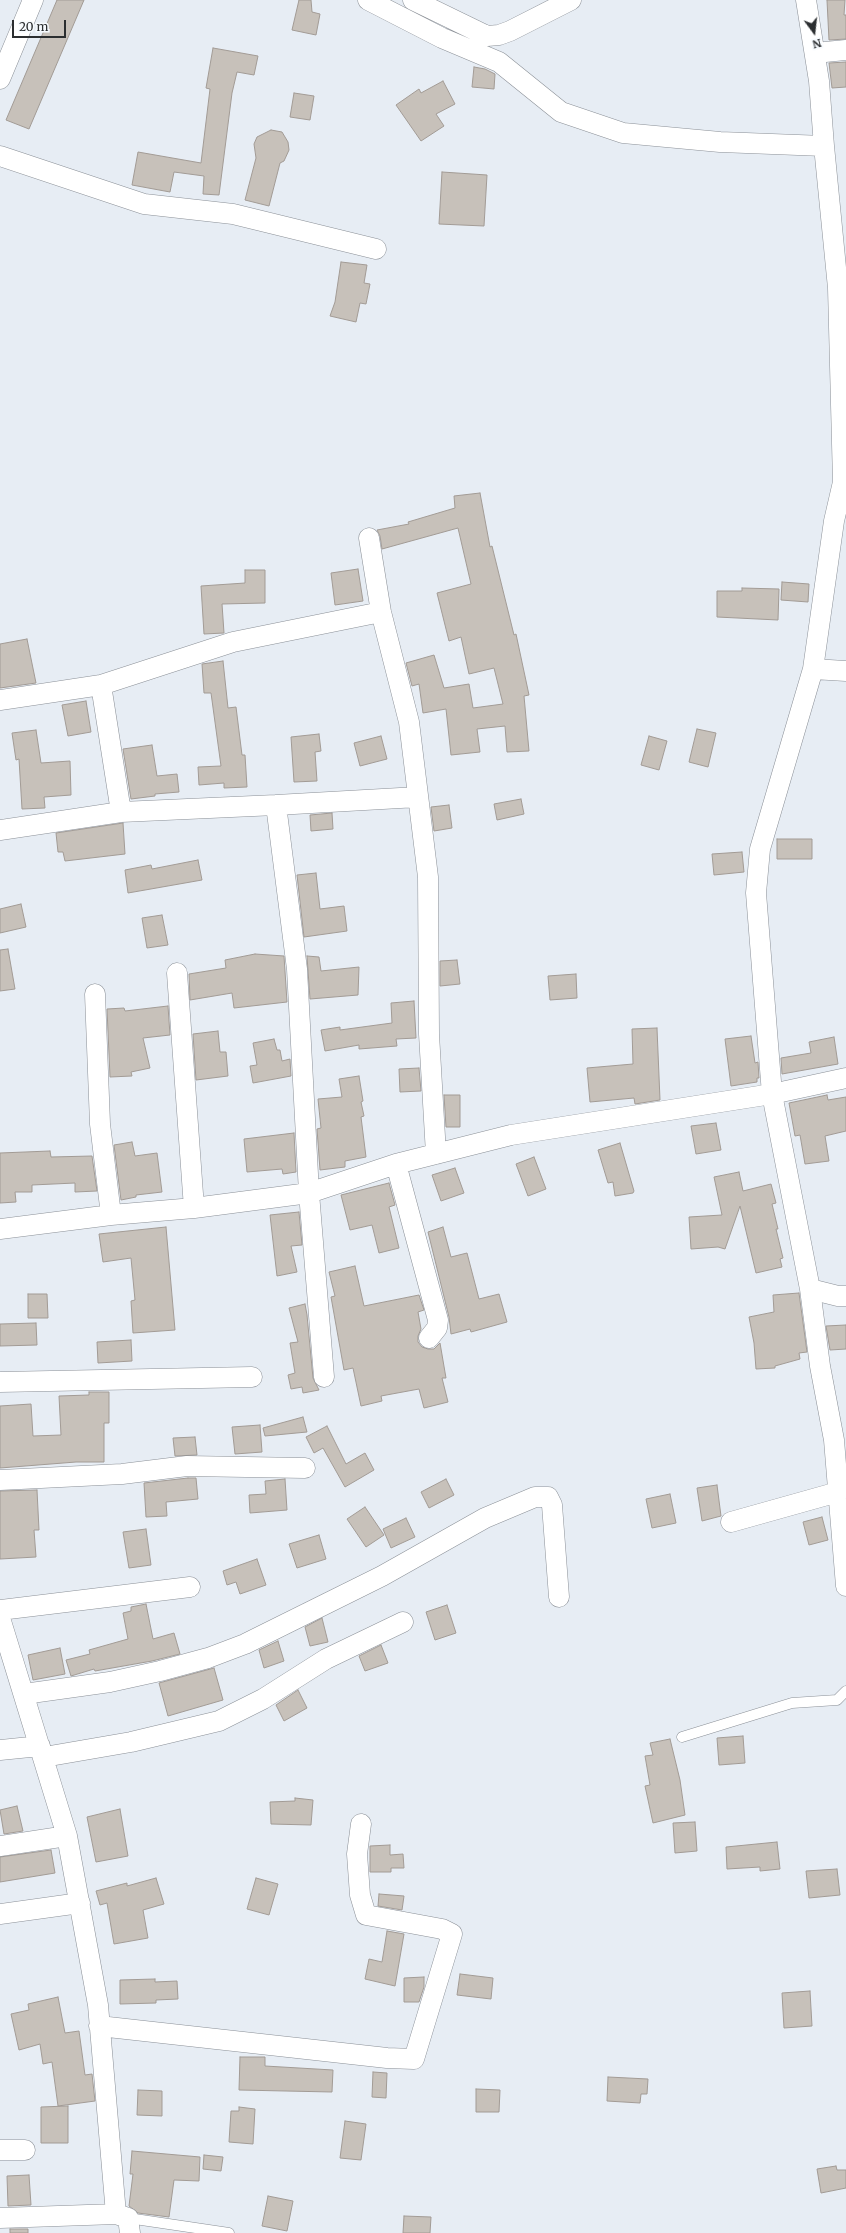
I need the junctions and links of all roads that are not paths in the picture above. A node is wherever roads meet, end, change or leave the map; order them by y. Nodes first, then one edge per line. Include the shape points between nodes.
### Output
1 (33, 0) edge
2 (368, 0) edge
3 (413, 0) edge
4 (571, 0) edge
5 (806, 0) edge
6 (846, 50) edge
7 (814, 53) junction
8 (2, 68) edge
9 (824, 146) junction
10 (0, 156) edge
11 (376, 248) dead end
12 (842, 290) edge
13 (369, 538) dead end
14 (381, 612) junction
15 (813, 669) junction
16 (846, 670) edge
17 (101, 685) junction
18 (0, 700) edge
19 (418, 797) junction
20 (276, 805) junction
21 (121, 812) junction
22 (0, 830) edge
23 (177, 973) dead end
24 (95, 994) dead end
25 (846, 1078) edge
26 (772, 1094) junction
27 (436, 1154) junction
28 (396, 1164) junction
29 (309, 1193) junction
30 (194, 1208) junction
31 (111, 1215) junction
32 (0, 1229) edge
33 (810, 1289) junction
34 (846, 1296) edge
35 (429, 1338) dead end
36 (252, 1377) dead end
37 (324, 1378) dead end
38 (0, 1382) edge
39 (305, 1468) dead end
40 (0, 1480) edge
41 (838, 1492) junction
42 (731, 1522) dead end
43 (846, 1586) edge
44 (190, 1587) dead end
45 (559, 1597) dead end
46 (0, 1610) edge
47 (0, 1618) edge
48 (403, 1622) dead end
49 (846, 1691) edge
50 (24, 1694) junction
51 (682, 1736) dead end
52 (0, 1750) edge
53 (42, 1751) junction
54 (361, 1824) dead end
55 (67, 1836) junction
56 (0, 1846) edge
57 (80, 1903) junction
58 (0, 1914) edge
59 (99, 2026) junction
60 (0, 2150) edge
61 (25, 2150) dead end
62 (0, 2218) edge
63 (125, 2222) edge
64 (229, 2233) edge

1 - 8 street
2 - 9 street via 442,38 499,62 561,112 623,133 720,142
3 - 4 street via 487,36 499,36
5 - 7 street
6 - 7 street
7 - 9 street
9 - 12 street
10 - 11 street via 144,204 233,214
12 - 15 street via 842,482
13 - 14 street
14 - 17 street via 233,642
14 - 19 street via 409,722
15 - 16 street
15 - 26 street via 760,857 756,893
17 - 18 street
17 - 21 street
19 - 20 street
19 - 27 street via 428,877 429,1034
20 - 21 street
20 - 29 street via 297,969
21 - 22 street
23 - 30 street
24 - 31 street via 100,1124
25 - 26 street
26 - 27 street via 511,1135
26 - 33 street
27 - 28 street
28 - 29 street
28 - 35 street via 438,1320 437,1328
29 - 30 street
29 - 37 street
30 - 31 street
31 - 32 street
33 - 34 street
33 - 41 street via 820,1366 834,1440
36 - 38 street
39 - 40 street via 187,1466 122,1474
41 - 42 street
41 - 43 street
44 - 46 street
45 - 50 street via 552,1505 548,1497 535,1497 485,1518 382,1576 245,1644 208,1658 160,1671 110,1682
47 - 50 street
48 - 53 street via 326,1659 263,1699 219,1721 131,1742
49 - 51 lane via 837,1700 792,1703
50 - 53 street
52 - 53 street
53 - 55 street
54 - 59 street via 357,1854 360,1895 366,1915 442,1929 452,1934 414,2059
55 - 56 street
55 - 57 street
57 - 58 street
57 - 59 street
59 - 63 street
60 - 61 street
62 - 63 street
63 - 64 lane

